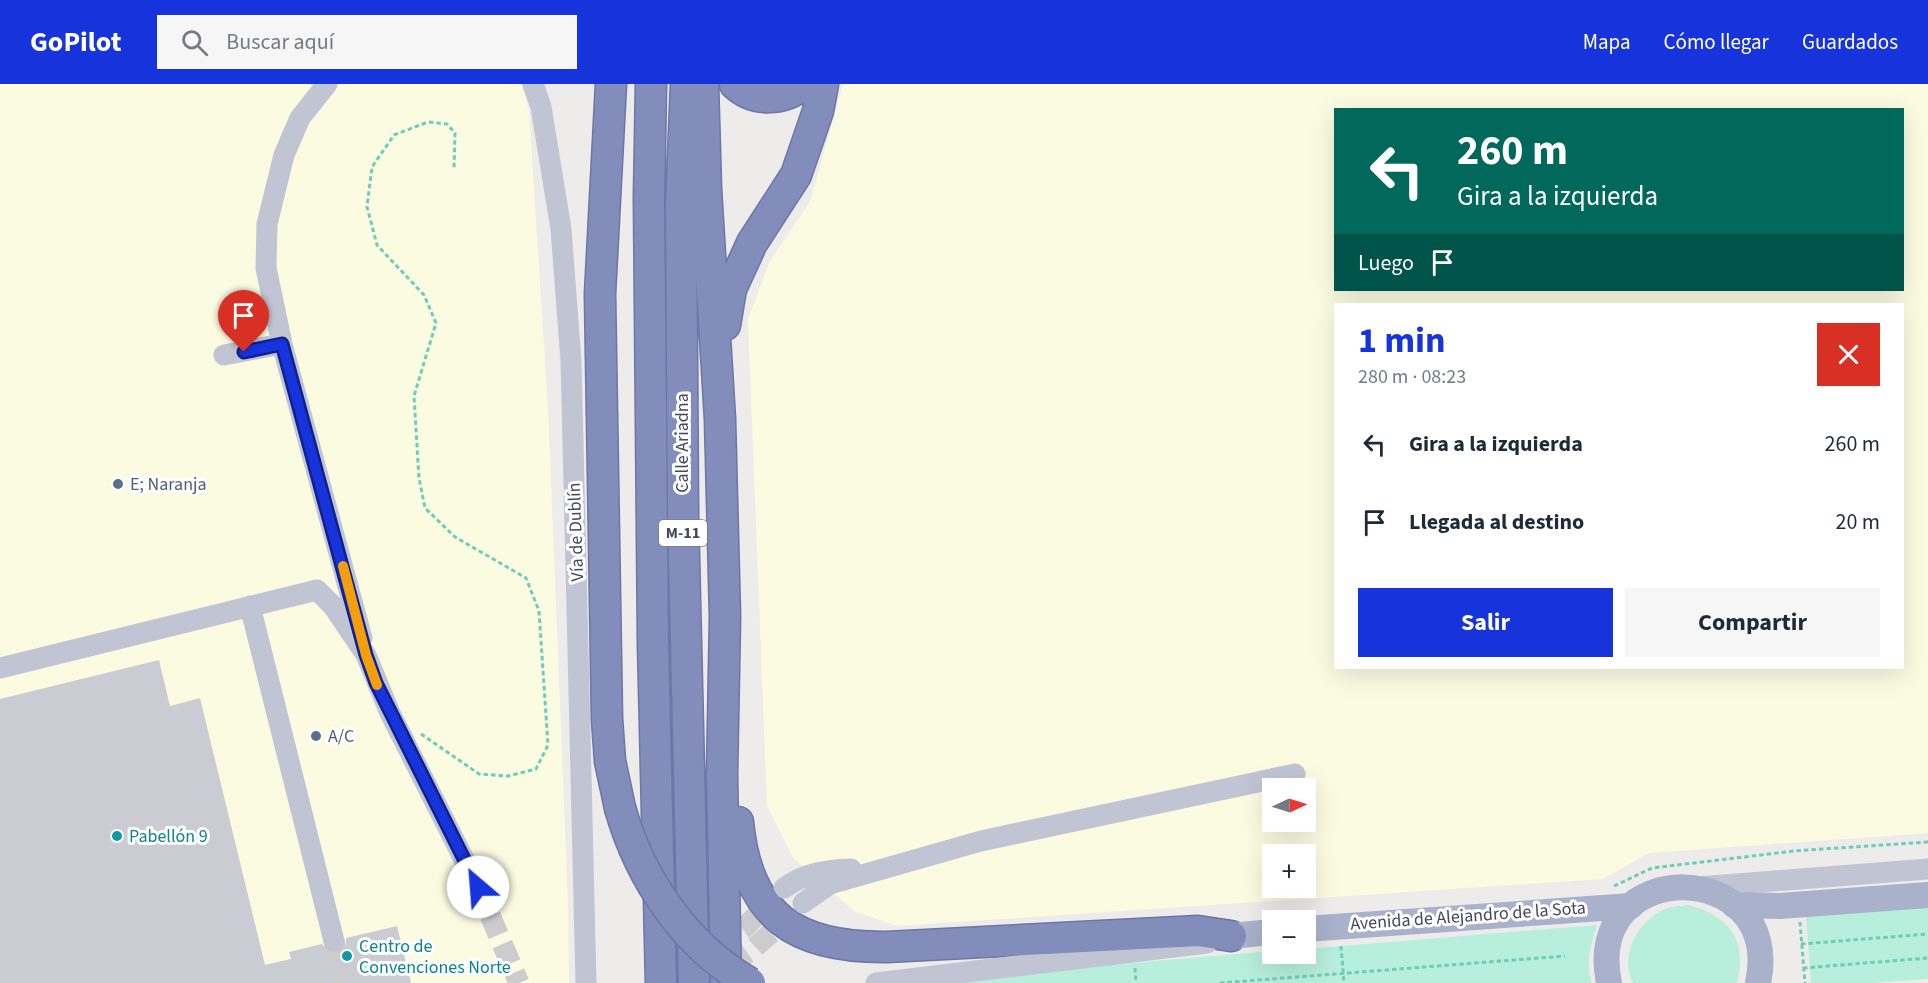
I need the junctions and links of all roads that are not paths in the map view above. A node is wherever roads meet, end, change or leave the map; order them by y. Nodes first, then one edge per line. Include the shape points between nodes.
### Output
1 (327, 84) edge
2 (533, 84) edge
3 (611, 84) edge
4 (651, 84) edge
5 (686, 84) edge
6 (703, 84) edge
7 (735, 84) edge
8 (804, 84) edge
9 (823, 84) edge
10 (282, 344) junction
11 (224, 356) dead end
12 (719, 390) junction
13 (341, 560) junction
14 (316, 590) junction
15 (250, 606) junction
16 (725, 617) junction
17 (366, 655) junction
18 (0, 668) edge
19 (1295, 774) dead end
20 (893, 866) junction
21 (1928, 869) edge
22 (478, 887) tunnel mouth
23 (1697, 887) junction
24 (784, 888) tunnel mouth
25 (584, 891) junction
26 (1928, 895) edge
27 (803, 903) tunnel mouth
28 (1734, 905) junction
29 (1632, 906) junction
30 (1316, 928) edge
31 (1262, 933) edge
32 (1231, 936) junction
33 (334, 941) tunnel mouth
34 (574, 983) edge
35 (586, 983) edge
36 (661, 983) edge
37 (694, 983) edge
38 (726, 983) edge
39 (750, 983) edge
40 (876, 983) edge
41 (1609, 983) edge
42 (1758, 983) edge

1 - 10 street via 300,118 284,155 267,224 266,268
2 - 25 street, Vía de Dublín via 541,107 561,229 571,361
3 - 39 highway, bridge via 600,294 610,761 628,837 640,863 672,913 716,959
4 - 36 highway, Calle Ariadna / M-11 via 653,633
5 - 37 highway, Calle Ariadna / M-11 via 681,206 683,515
6 - 12 highway
7 - 8 highway via 746,93 766,97 793,93
9 - 12 highway via 818,111 795,174 752,243 731,289
10 - 11 street
10 - 13 street
12 - 16 highway
13 - 14 street
13 - 17 street
14 - 15 street
14 - 17 street via 333,606
15 - 18 street
15 - 33 street
16 - 32 highway via 744,859 759,897 791,928 835,944 857,947 1187,931
16 - 38 highway via 722,775
17 - 22 street via 390,713
19 - 20 street via 981,841
20 - 24 street via 815,872
20 - 27 street via 830,884
21 - 23 street
23 - 28 main road via 1717,893
23 - 29 main road via 1662,889
25 - 34 street via 574,920
25 - 35 street, Vía de Dublín
26 - 28 main road via 1780,906
28 - 42 main road via 1755,934 1760,952
29 - 30 main road, Avenida de Alejandro de la Sota
29 - 41 main road via 1614,929 1609,943
31 - 32 main road
32 - 40 street via 1199,945

